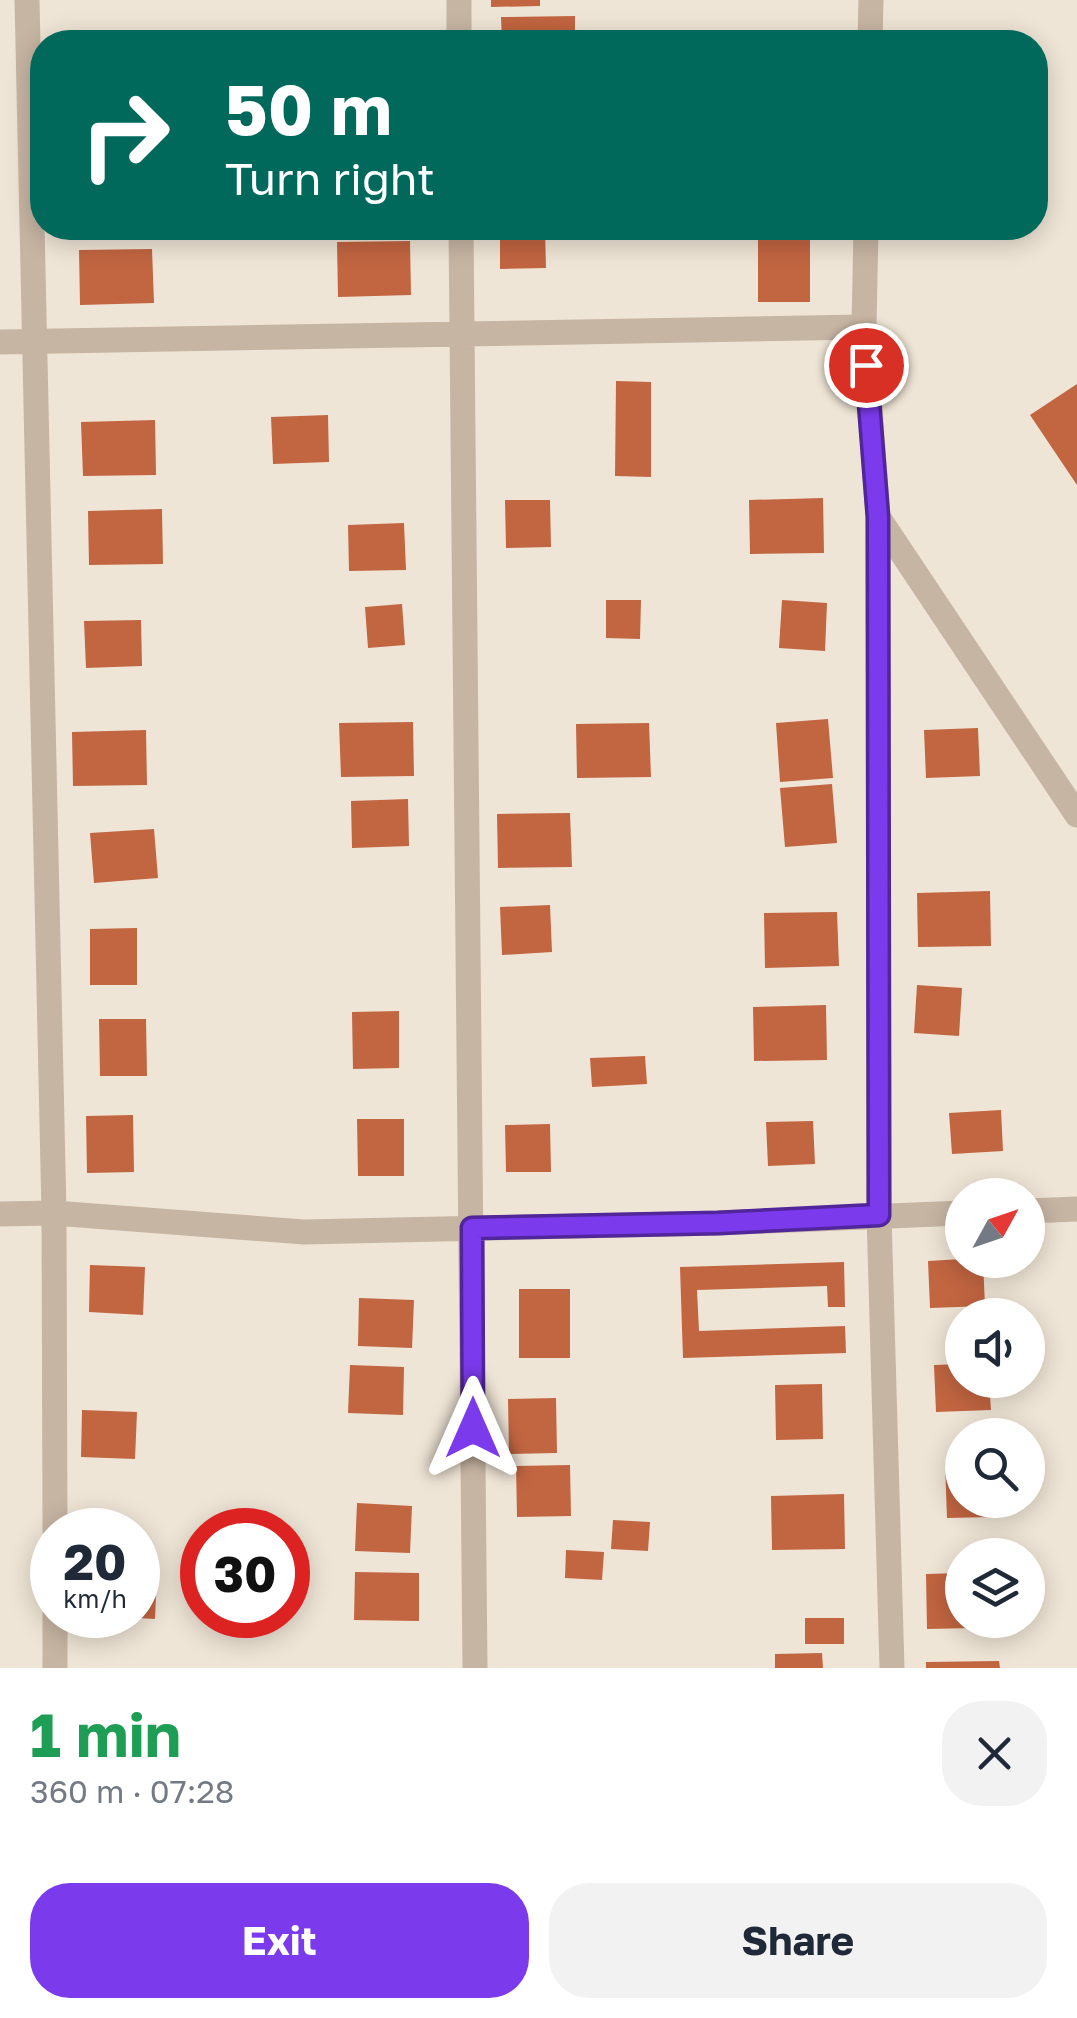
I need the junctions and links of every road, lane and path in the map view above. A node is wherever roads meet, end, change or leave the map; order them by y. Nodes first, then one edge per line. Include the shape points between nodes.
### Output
1 (27, 0) edge
2 (459, 0) edge
3 (871, 0) edge
4 (459, 30) edge
5 (870, 30) edge
6 (30, 128) edge
7 (33, 240) edge
8 (461, 240) edge
9 (866, 240) edge
10 (864, 327) junction
11 (462, 335) junction
12 (35, 341) junction
13 (0, 342) edge
14 (878, 517) junction
15 (1077, 815) edge
16 (1077, 1209) edge
17 (1045, 1210) edge
18 (54, 1212) junction
19 (945, 1213) edge
20 (0, 1214) edge
21 (879, 1215) junction
22 (472, 1228) junction
23 (55, 1508) edge
24 (55, 1638) edge
25 (55, 1668) edge
26 (475, 1668) edge
27 (892, 1668) edge

1 - 6 street
2 - 4 street
3 - 5 street
7 - 12 street
8 - 11 street
9 - 10 street
10 - 11 street
10 - 14 street
11 - 12 street
11 - 22 street
12 - 13 street
12 - 18 street
14 - 15 street
14 - 21 street
16 - 17 street
18 - 20 street
18 - 22 street via 304,1232
18 - 23 street
19 - 21 street
21 - 22 street
21 - 27 street
22 - 26 street
24 - 25 street

